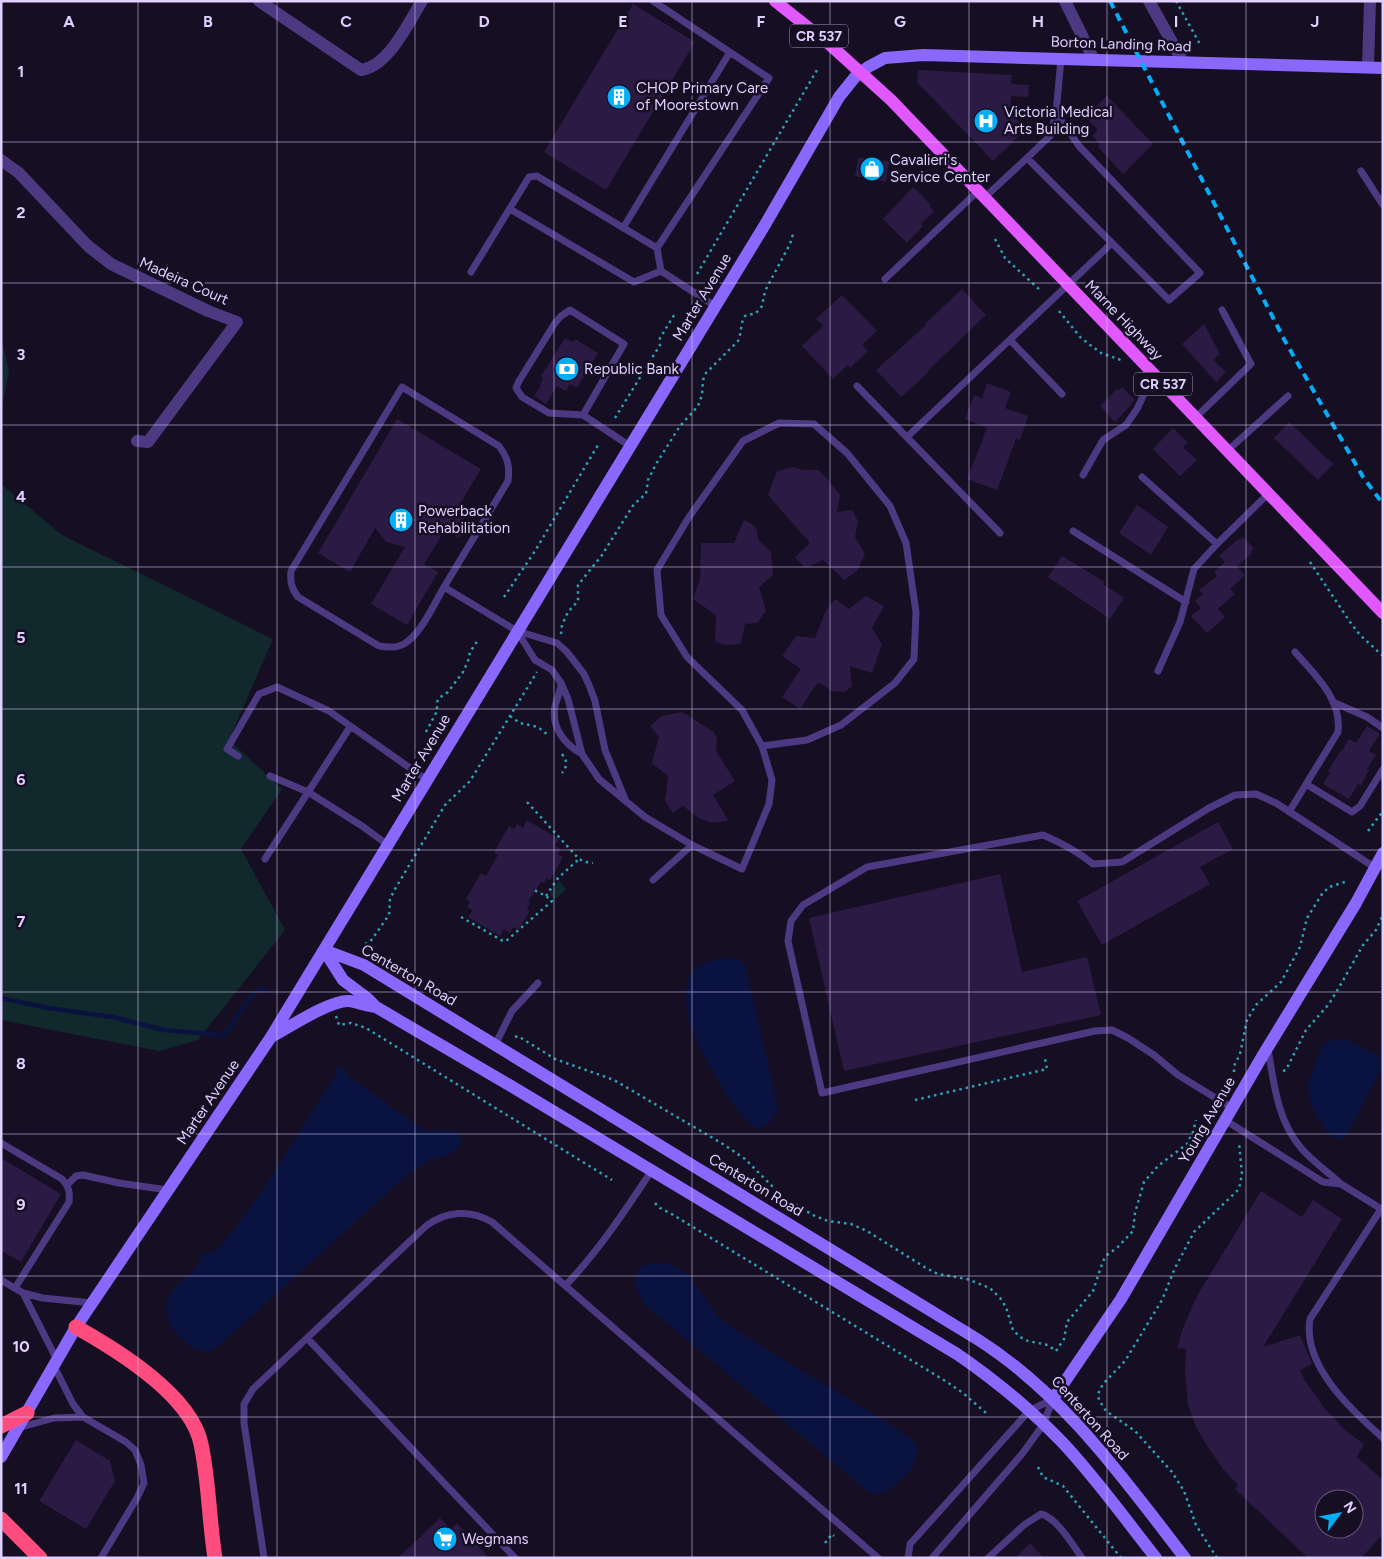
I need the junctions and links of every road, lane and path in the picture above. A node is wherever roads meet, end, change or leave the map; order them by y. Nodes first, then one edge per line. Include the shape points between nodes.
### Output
1 (259, 1) edge
2 (422, 1) edge
3 (653, 1) edge
4 (1066, 1) edge
5 (1149, 1) edge
6 (1176, 1) edge
7 (1370, 1) edge
8 (780, 3) edge
9 (1201, 46) dead end
10 (730, 52) junction
11 (1061, 59) junction
12 (1094, 60) junction
13 (1183, 62) junction
14 (1368, 67) junction
15 (1383, 68) edge
16 (817, 70) dead end
17 (862, 72) junction
18 (1056, 113) junction
19 (1027, 158) junction
20 (1, 160) edge
21 (1361, 171) dead end
22 (981, 194) junction
23 (1383, 205) edge
24 (510, 209) junction
25 (623, 228) junction
26 (794, 231) dead end
27 (995, 239) dead end
28 (1112, 243) junction
29 (657, 248) junction
30 (661, 271) junction
31 (471, 272) dead end
32 (697, 274) dead end
33 (885, 279) dead end
34 (1068, 284) junction
35 (1041, 291) dead end
36 (715, 306) junction
37 (1222, 310) dead end
38 (1059, 311) dead end
39 (676, 312) dead end
40 (1010, 340) junction
41 (1127, 362) dead end
42 (1158, 379) junction
43 (857, 386) dead end
44 (1062, 394) dead end
45 (1288, 396) dead end
46 (583, 415) junction
47 (615, 418) dead end
48 (1195, 418) junction
49 (907, 438) junction
50 (137, 441) dead end
51 (598, 445) dead end
52 (630, 446) junction
53 (1227, 451) junction
54 (1083, 476) dead end
55 (1142, 477) dead end
56 (1268, 494) junction
57 (1073, 531) dead end
58 (1000, 533) dead end
59 (1217, 544) junction
60 (1310, 562) dead end
61 (444, 586) junction
62 (504, 597) dead end
63 (1186, 602) junction
64 (1383, 613) edge
65 (517, 631) junction
66 (561, 636) dead end
67 (478, 640) dead end
68 (1295, 652) dead end
69 (1383, 656) edge
70 (538, 671) dead end
71 (1158, 671) dead end
72 (561, 682) junction
73 (1333, 702) junction
74 (510, 716) junction
75 (350, 727) junction
76 (1383, 728) edge
77 (426, 732) dead end
78 (552, 742) dead end
79 (762, 746) junction
80 (559, 751) dead end
81 (582, 754) junction
82 (238, 756) dead end
83 (1383, 769) edge
84 (562, 773) dead end
85 (270, 776) dead end
86 (427, 780) junction
87 (1306, 784) junction
88 (308, 792) junction
89 (625, 799) junction
90 (527, 802) dead end
91 (1383, 811) edge
92 (1289, 812) junction
93 (1368, 831) dead end
94 (388, 845) junction
95 (692, 845) junction
96 (1383, 853) edge
97 (265, 859) dead end
98 (579, 859) junction
99 (593, 863) dead end
100 (1374, 867) junction
101 (653, 880) dead end
102 (1345, 882) dead end
103 (534, 890) dead end
104 (546, 896) junction
105 (1383, 915) edge
106 (461, 917) dead end
107 (365, 944) dead end
108 (324, 950) junction
109 (538, 983) dead end
110 (376, 1007) junction
111 (335, 1013) dead end
112 (515, 1037) dead end
113 (270, 1038) junction
114 (495, 1045) junction
115 (1268, 1048) junction
116 (1045, 1059) dead end
117 (1283, 1071) dead end
118 (1234, 1072) dead end
119 (915, 1100) dead end
120 (1232, 1108) junction
121 (1196, 1120) dead end
122 (1225, 1120) junction
123 (1, 1143) edge
124 (1240, 1143) dead end
125 (652, 1170) junction
126 (612, 1180) dead end
127 (1341, 1184) junction
128 (68, 1185) junction
129 (168, 1190) junction
130 (655, 1203) dead end
131 (1382, 1210) edge
132 (1, 1280) edge
133 (566, 1285) junction
134 (15, 1288) junction
135 (23, 1293) junction
136 (92, 1303) junction
137 (76, 1327) junction
138 (307, 1338) junction
139 (56, 1363) junction
140 (1053, 1399) junction
141 (1029, 1411) junction
142 (27, 1413) junction
143 (986, 1413) dead end
144 (82, 1417) junction
145 (1043, 1425) junction
146 (1, 1426) edge
147 (18, 1428) junction
148 (1383, 1438) edge
149 (1, 1457) edge
150 (1038, 1466) dead end
151 (1, 1519) edge
152 (840, 1541) dead end
153 (825, 1543) dead end
154 (40, 1558) edge
155 (101, 1558) edge
156 (215, 1558) edge
157 (264, 1558) edge
158 (516, 1558) edge
159 (878, 1558) edge
160 (908, 1558) edge
161 (932, 1558) edge
162 (988, 1558) edge
163 (1082, 1558) edge
164 (1121, 1558) edge
165 (1156, 1558) edge
166 (1185, 1558) edge
167 (1217, 1558) edge

1 - 2 street via 362,70 383,59
3 - 10 lane
4 - 12 street
5 - 13 street
6 - 9 path
7 - 14 street
8 - 17 main road, CR 537
10 - 25 lane
10 - 29 lane via 769,78
11 - 12 main road, Borton Landing Road
11 - 17 main road, Borton Landing Road via 923,55 885,58
11 - 18 lane
12 - 13 main road, Borton Landing Road
13 - 14 main road, Borton Landing Road
14 - 15 main road, Borton Landing Road
16 - 32 path
17 - 22 main road, Marne Highway / CR 537
17 - 36 main road, Marter Avenue via 839,97
18 - 19 lane via 1050,136
18 - 28 lane via 1079,146 1200,273 1169,300
19 - 22 lane
19 - 28 lane
20 - 50 street, Madeira Court via 19,172 88,246 111,264 237,322 148,442
21 - 23 lane
22 - 33 lane
22 - 34 main road, Marne Highway / CR 537
24 - 25 lane via 529,177 537,176
24 - 30 lane via 634,282
24 - 31 lane
25 - 29 lane
26 - 66 path via 765,291 762,306 756,313 744,316 738,341 706,373 698,406 680,426 656,464 648,480 646,494 634,504 578,585 578,600 568,612
27 - 35 path via 1005,258
28 - 34 lane
29 - 30 lane
30 - 36 lane
34 - 40 lane
34 - 42 main road, Marne Highway / CR 537
36 - 52 main road, Marter Avenue
37 - 48 lane via 1251,364
38 - 41 path via 1081,338 1101,353
39 - 47 path
40 - 44 lane
40 - 49 lane
42 - 48 main road, Marne Highway / CR 537
42 - 54 lane via 1146,390 1126,425 1103,440
43 - 49 lane
45 - 53 lane
46 - 46 lane via 624,344 570,310 555,323 516,388 522,396 548,412
46 - 52 lane
48 - 53 main road, Marne Highway / CR 537
49 - 58 lane
51 - 62 path
52 - 65 main road, Marter Avenue
53 - 56 main road, Marne Highway / CR 537
55 - 59 lane
56 - 59 lane
56 - 64 main road, Marne Highway / CR 537
57 - 63 lane
59 - 63 lane via 1194,570
60 - 69 path via 1354,629
61 - 61 lane via 408,642 389,648 378,646 298,597 291,585 291,571 402,387 499,446 508,463 508,482
61 - 65 lane
63 - 71 lane
65 - 72 lane via 535,660 552,670
65 - 86 main road, Marter Avenue
65 - 89 lane via 557,642 584,674 595,701 605,750
67 - 77 path via 463,672 448,692 439,698 437,711
68 - 73 lane via 1323,683
70 - 74 path
72 - 81 lane
72 - 81 lane via 555,706 557,726 566,744
73 - 76 lane
73 - 87 lane via 1339,722 1338,732
74 - 78 path via 520,723 538,727
74 - 107 path via 470,780 436,819 390,899 388,915 370,942
75 - 82 lane via 330,711 277,687 259,694 227,749
75 - 86 lane
75 - 88 lane
79 - 79 lane via 742,710 687,657 661,616 657,570 689,517 744,441 779,424 814,424 847,453 890,506 906,543 916,612 914,660 895,683 841,725 807,740
79 - 95 lane via 772,780 769,804 742,870
80 - 84 path via 566,761
81 - 89 lane via 599,779
83 - 87 lane via 1360,806 1352,812
85 - 88 lane
86 - 94 main road, Marter Avenue
87 - 92 lane
88 - 94 lane
88 - 97 lane
89 - 95 lane via 645,817
90 - 98 path
91 - 93 path
92 - 100 lane
92 - 120 lane via 1256,794 1235,795 1122,862 1093,864 1062,842 1042,836 867,867 803,905 791,921 788,941 822,1093 1095,1031 1112,1030
94 - 108 main road, Marter Avenue
95 - 101 lane
96 - 100 main road, Young Avenue
98 - 99 path
98 - 104 path via 558,878
100 - 115 main road, Young Avenue via 1356,903
102 - 118 path via 1330,887 1322,894 1307,918 1300,947 1281,982 1256,1005 1247,1020
103 - 104 path
104 - 106 path via 552,902 508,941
105 - 117 path via 1333,997 1306,1030
108 - 110 main road via 343,980
108 - 113 main road, Marter Avenue
108 - 114 main road, Centerton Road via 364,965
109 - 114 lane via 512,1011
110 - 113 main road via 348,1001 332,1005
110 - 125 main road
111 - 126 path via 339,1025 351,1023 366,1028
112 - 121 path via 556,1059 614,1080 692,1126 745,1159 785,1199 815,1216 866,1231 938,1274 967,1279 990,1288 1006,1307 1013,1330 1020,1337 1048,1345 1056,1351 1064,1338 1067,1322 1093,1291 1103,1261 1133,1231 1144,1182 1158,1166 1187,1144
113 - 129 main road, Marter Avenue
114 - 140 main road, Centerton Road via 982,1342 1028,1375
115 - 120 main road, Young Avenue
115 - 127 lane via 1275,1094 1293,1137
116 - 119 path via 1047,1068
120 - 122 main road, Young Avenue
122 - 127 lane via 1323,1182
122 - 140 main road, Young Avenue via 1121,1299
123 - 128 lane
124 - 167 path via 1242,1174 1239,1189 1194,1232 1174,1268 1162,1300 1125,1361 1098,1394 1106,1412 1128,1425 1172,1472 1184,1491 1196,1525
125 - 133 lane via 616,1224
125 - 141 main road via 957,1354 987,1374
127 - 131 lane
128 - 129 lane via 82,1174
128 - 134 lane via 69,1202
129 - 136 main road, Marter Avenue
130 - 143 path via 947,1382
131 - 148 lane via 1310,1319 1309,1331 1319,1363 1333,1389
132 - 134 lane
133 - 138 lane via 492,1222 468,1213 450,1214 426,1226
133 - 159 lane
134 - 135 lane
135 - 136 lane
135 - 139 lane
136 - 137 main road, Marter Avenue
137 - 139 main road, Marter Avenue
137 - 156 highway via 131,1361 166,1390 188,1416 201,1443
138 - 157 lane via 253,1389 244,1404
138 - 158 lane
139 - 142 main road, Marter Avenue
139 - 144 lane
140 - 141 lane
140 - 145 lane
140 - 166 main road, Centerton Road via 1136,1494
141 - 145 main road
141 - 160 lane via 910,1544
142 - 146 highway
142 - 147 main road, Marter Avenue
144 - 147 lane via 54,1418
144 - 155 lane via 135,1450 144,1483
145 - 161 lane
145 - 165 main road via 1110,1498
147 - 149 main road, Marter Avenue
150 - 164 path via 1043,1477 1063,1486
151 - 154 highway
152 - 153 path via 832,1534
162 - 163 lane via 1041,1514 1054,1520

